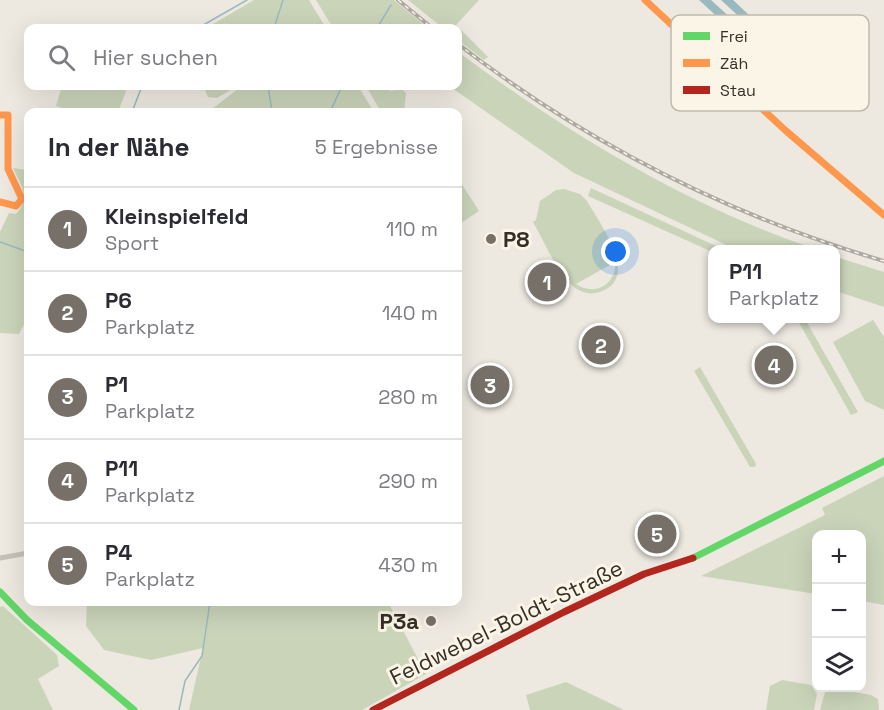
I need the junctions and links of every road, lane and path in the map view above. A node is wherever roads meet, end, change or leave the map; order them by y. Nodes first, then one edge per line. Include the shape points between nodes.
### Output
1 (645, 0) edge
2 (671, 24) edge
3 (765, 111) edge
4 (0, 115) edge
5 (4, 203) edge
6 (884, 215) edge
7 (884, 461) edge
8 (24, 554) edge
9 (0, 558) edge
10 (0, 592) edge
11 (134, 710) edge
12 (373, 710) edge

1 - 2 street
3 - 6 street
4 - 5 street via 8,115 8,169 22,199 16,206
7 - 12 street, Feldwebel-Boldt-Straße via 691,559 644,574 564,612
8 - 9 street
10 - 11 street via 27,620

